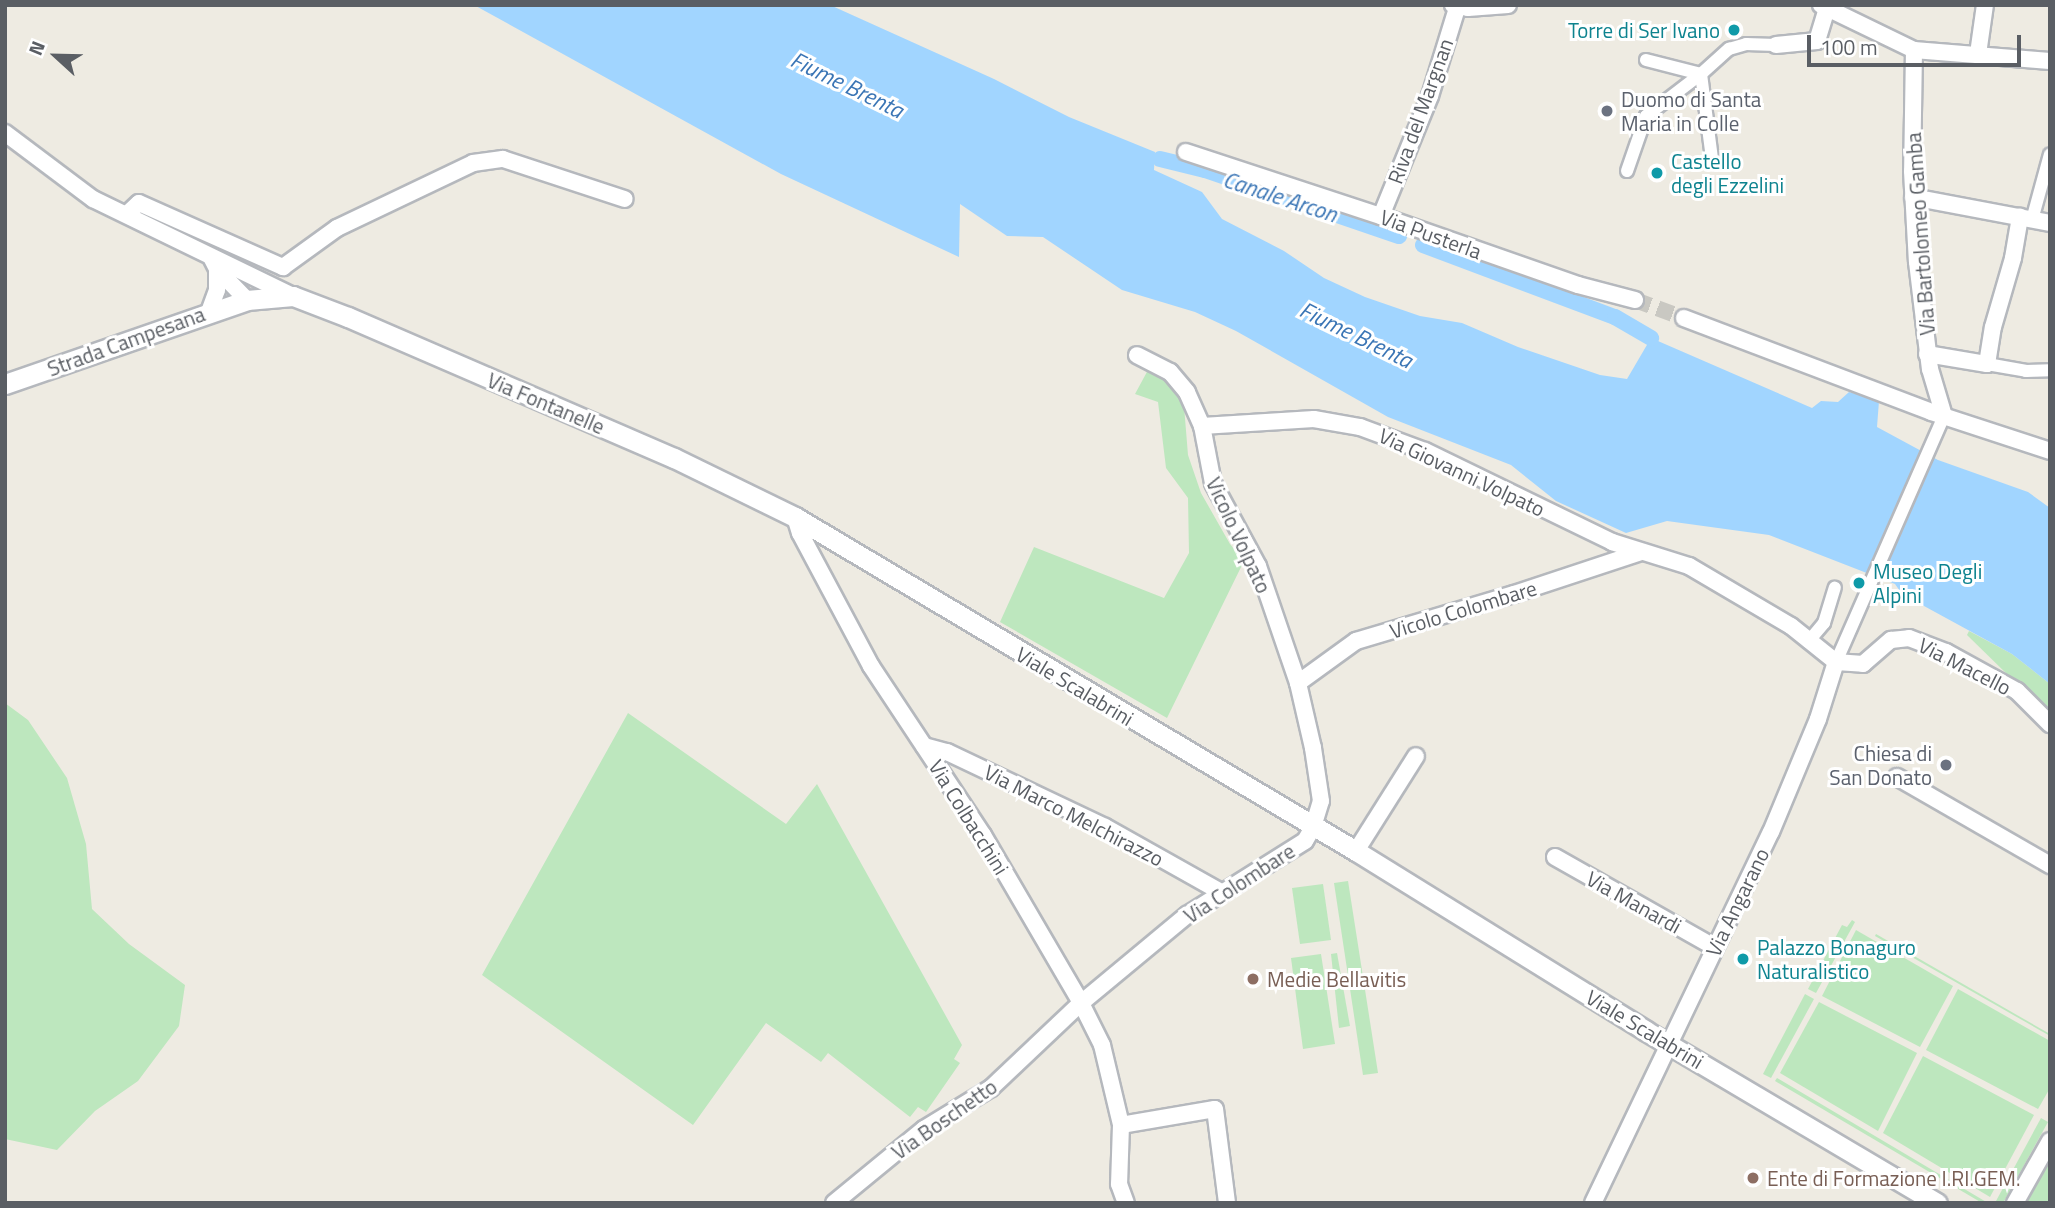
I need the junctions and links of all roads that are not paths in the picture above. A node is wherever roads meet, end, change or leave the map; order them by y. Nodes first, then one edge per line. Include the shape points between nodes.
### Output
1 (1508, 5) edge
2 (1985, 5) edge
3 (1456, 6) edge
4 (1826, 6) edge
5 (1776, 45) joint
6 (1914, 50) junction
7 (1978, 54) junction
8 (1646, 60) dead end
9 (2050, 61) edge
10 (1701, 74) junction
11 (5, 133) edge
12 (1186, 152) dead end
13 (2050, 153) edge
14 (1712, 159) dead end
15 (1627, 171) dead end
16 (1913, 197) junction
17 (625, 200) dead end
18 (127, 214) junction
19 (1381, 216) junction
20 (2026, 218) junction
21 (2050, 223) edge
22 (214, 263) junction
23 (255, 278) junction
24 (293, 296) junction
25 (253, 299) junction
26 (1635, 300) tunnel mouth
27 (209, 312) junction
28 (1684, 318) tunnel mouth
29 (1927, 354) junction
30 (1136, 355) dead end
31 (1987, 364) junction
32 (2050, 370) edge
33 (5, 384) edge
34 (1944, 416) junction
35 (1202, 426) junction
36 (2050, 451) edge
37 (795, 517) junction
38 (1638, 553) junction
39 (1835, 588) dead end
40 (1808, 642) junction
41 (1836, 662) junction
42 (1298, 683) junction
43 (2050, 724) edge
44 (924, 746) junction
45 (1416, 756) dead end
46 (1897, 777) dead end
47 (1313, 827) junction
48 (1356, 851) junction
49 (1555, 857) dead end
50 (2050, 865) edge
51 (1221, 892) junction
52 (1714, 947) junction
53 (1081, 1003) junction
54 (1668, 1044) junction
55 (1121, 1125) junction
56 (2050, 1141) edge
57 (834, 1203) edge
58 (1126, 1203) edge
59 (1227, 1203) edge
60 (1593, 1203) edge
61 (1937, 1203) edge
62 (2015, 1203) edge

1 - 3 street
2 - 7 street
3 - 19 street, Riva del Margnan via 1430,96
4 - 5 street via 1817,41
4 - 6 street
5 - 10 street via 1746,44 1729,49
6 - 7 street
6 - 16 street, Via Bartolomeo Gamba
7 - 9 street
8 - 10 street
10 - 14 street
10 - 15 street via 1646,116
11 - 18 street, Via Fontanelle via 93,199
12 - 19 street, Via Pusterla
13 - 20 street
16 - 20 street
16 - 29 street, Via Bartolomeo Gamba
17 - 18 street via 503,159 473,163 338,228 283,267 139,202
18 - 22 street, Via Fontanelle
19 - 26 street, Via Pusterla via 1578,285
20 - 21 street
20 - 31 street via 1993,327
22 - 23 street, Via Fontanelle
22 - 25 street, Via Fontanelle
22 - 27 street via 217,290
23 - 24 street, Via Fontanelle
23 - 25 street via 260,289
24 - 25 street, Via Fontanelle
24 - 37 street, Via Fontanelle via 674,458
25 - 27 street, Strada Campesana
27 - 33 street, Strada Campesana
28 - 34 street
29 - 31 street
29 - 34 street, Via Bartolomeo Gamba
30 - 35 street via 1170,372 1187,391
31 - 32 street
34 - 36 street
34 - 41 street, Via Angarano
35 - 38 street, Via Giovanni Volpato via 1314,419 1360,427 1425,451
35 - 42 street, Vicolo Volpato via 1213,483 1258,566
37 - 44 street, Via Colbacchini via 871,666
37 - 47 street, Viale Scalabrini
38 - 40 street, Via Giovanni Volpato via 1690,564 1791,626
38 - 42 street, Vicolo Colombare via 1356,641
39 - 40 street via 1824,623
40 - 41 street, Via Giovanni Volpato
41 - 43 street, Via Macello via 1863,664 1891,640 1909,638 1946,652 2017,691
41 - 52 street, Via Angarano via 1818,719 1771,832
42 - 47 street, Via Colombare via 1321,801
44 - 51 street, Via Marco Melchirazzo via 947,752 1105,827
44 - 53 street, Via Colbacchini via 983,835
45 - 48 street
46 - 50 street
47 - 48 street, Viale Scalabrini
47 - 51 street, Via Colombare via 1304,841
48 - 54 street, Viale Scalabrini
49 - 52 street, Via Manardi
51 - 53 street, Via Colombare
52 - 54 street, Via Angarano
53 - 55 street, Via Colbacchini via 1102,1045
53 - 57 street, Via Boschetto via 991,1088 925,1129
54 - 60 street, Via Angarano
54 - 61 street, Viale Scalabrini
55 - 58 street, Via Colbacchini via 1119,1184
55 - 59 street via 1215,1109
56 - 62 street

